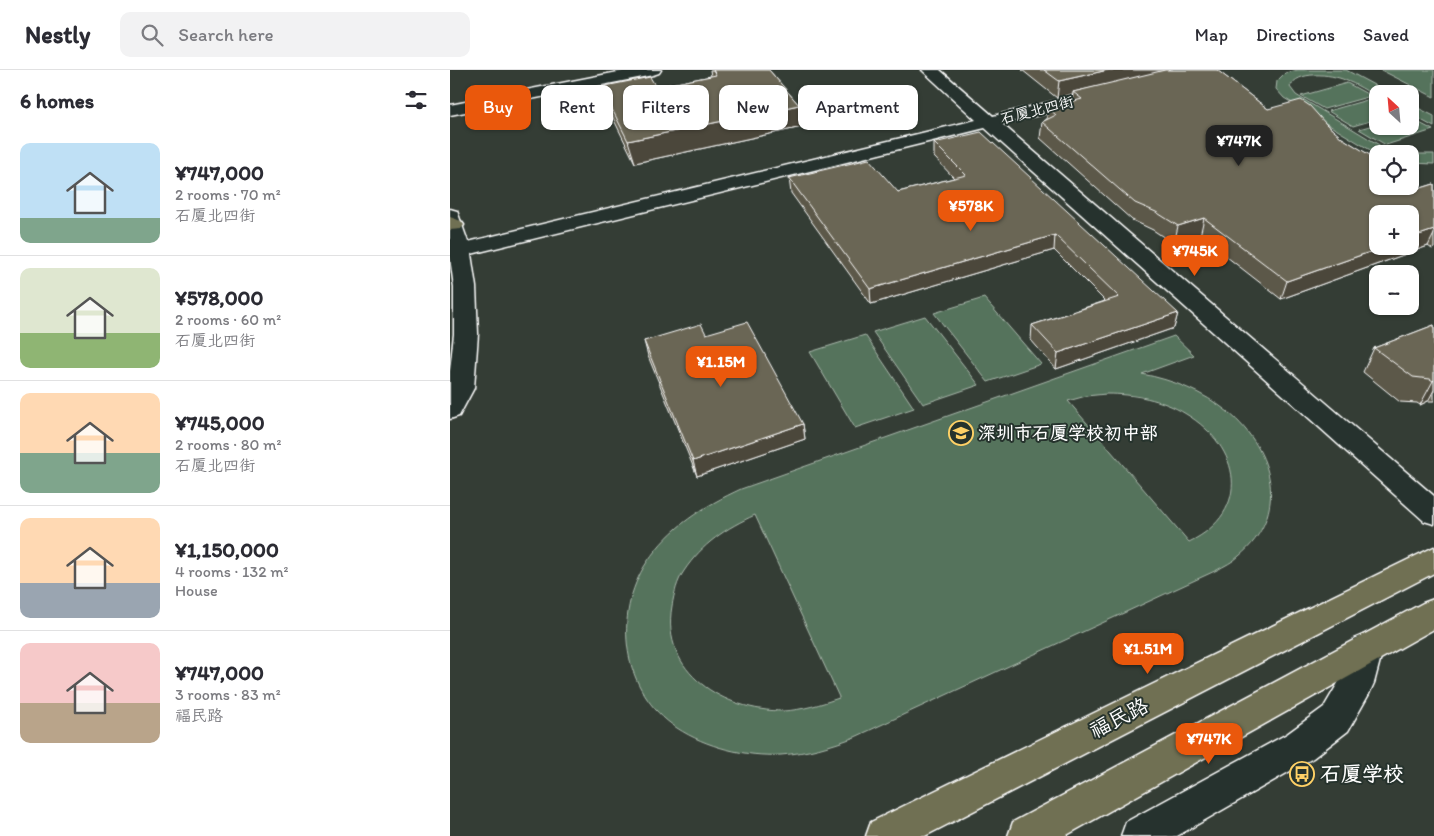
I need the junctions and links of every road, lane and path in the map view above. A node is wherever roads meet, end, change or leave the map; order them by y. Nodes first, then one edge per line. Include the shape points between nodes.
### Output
1 (653, 70) edge
2 (930, 70) edge
3 (1127, 88) edge
4 (450, 110) edge
5 (989, 122) junction
6 (451, 221) edge
7 (460, 250) junction
8 (450, 410) edge
9 (1434, 513) edge
10 (1434, 558) edge
11 (1434, 613) edge
12 (1366, 650) junction
13 (885, 836) edge
14 (1027, 836) edge
15 (1140, 836) edge

1 - 4 street
2 - 5 street
3 - 5 street, 石厦北四街
5 - 7 street, 石厦北四街
5 - 9 street
6 - 7 street
7 - 8 street via 466,334 461,388
10 - 13 main road, 福民路
11 - 12 main road
12 - 14 main road
12 - 15 street via 1357,683 1336,719 1300,746

